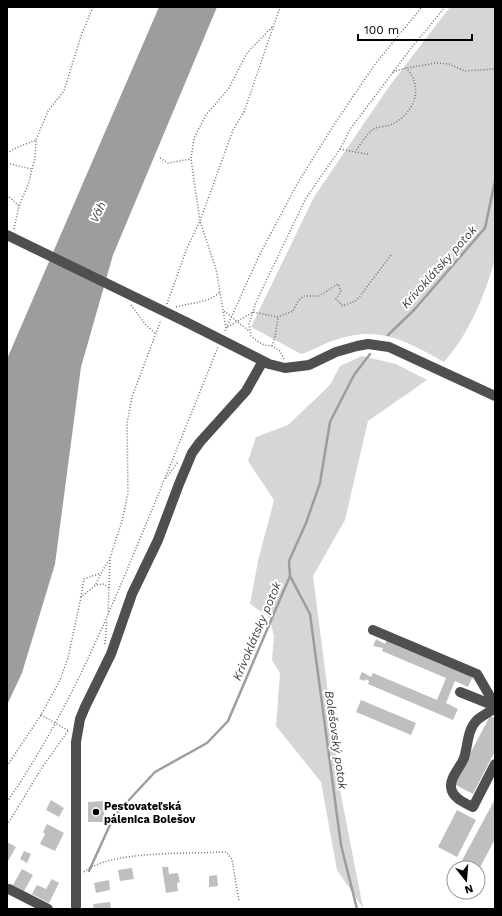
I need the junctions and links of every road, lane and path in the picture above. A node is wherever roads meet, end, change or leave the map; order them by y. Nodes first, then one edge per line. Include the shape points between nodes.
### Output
1 (93, 7) edge
2 (280, 7) edge
3 (422, 7) edge
4 (444, 7) edge
5 (274, 26) junction
6 (406, 68) junction
7 (495, 68) edge
8 (393, 72) junction
9 (36, 140) junction
10 (340, 149) junction
11 (355, 152) junction
12 (7, 153) edge
13 (368, 154) dead end
14 (160, 158) dead end
15 (190, 159) junction
16 (7, 163) edge
17 (31, 169) junction
18 (7, 195) edge
19 (19, 206) junction
20 (200, 221) junction
21 (11, 232) edge
22 (391, 254) dead end
23 (220, 292) junction
24 (131, 304) dead end
25 (171, 309) dead end
26 (165, 311) dead end
27 (224, 311) junction
28 (253, 312) junction
29 (278, 316) junction
30 (162, 317) dead end
31 (231, 318) junction
32 (236, 322) junction
33 (226, 328) junction
34 (249, 331) junction
35 (156, 334) junction
36 (221, 340) junction
37 (272, 346) junction
38 (263, 361) junction
39 (285, 368) junction
40 (495, 396) edge
41 (178, 462) dead end
42 (163, 483) junction
43 (110, 558) junction
44 (101, 573) junction
45 (96, 585) junction
46 (109, 588) junction
47 (81, 597) junction
48 (108, 618) junction
49 (373, 630) dead end
50 (111, 654) junction
51 (460, 692) dead end
52 (495, 706) edge
53 (41, 715) junction
54 (56, 723) junction
55 (495, 764) edge
56 (7, 766) edge
57 (7, 802) edge
58 (7, 825) edge
59 (75, 880) junction
60 (8, 889) dead end
61 (240, 901) dead end
62 (48, 909) edge
63 (76, 909) edge

1 - 9 path via 64,91 48,111
2 - 5 path
3 - 31 path via 376,63 297,184
4 - 8 path
5 - 15 path via 257,40 247,53 229,88 206,115 194,138
5 - 20 path via 244,112 233,130
6 - 7 path via 437,63 449,64 465,71
6 - 8 path
6 - 11 path via 417,86 416,100 403,117 391,124 373,129
8 - 10 path via 351,128
9 - 12 path
9 - 17 path via 35,158
10 - 11 path
10 - 28 path via 306,198
11 - 13 path
14 - 15 path via 168,163
15 - 20 path
16 - 17 path
17 - 19 path via 28,185
18 - 19 path
19 - 21 path
20 - 23 path via 216,269
20 - 26 path via 187,248
21 - 36 street, bridge
22 - 29 path via 358,300 343,306 336,299 341,291 338,284 319,296 304,296 293,311
23 - 25 path via 204,302
23 - 27 path
24 - 35 path via 145,324
27 - 31 path
27 - 33 path
28 - 29 path
28 - 32 path
28 - 34 path
29 - 37 path
30 - 35 path
31 - 32 path
31 - 33 path
32 - 33 path
32 - 34 path
33 - 36 path
34 - 37 path via 257,341
35 - 43 path via 132,396 127,423 128,493
36 - 38 street
36 - 42 path
37 - 39 path via 280,351
38 - 39 street
38 - 50 street via 246,391 192,453 158,540 132,594
39 - 40 street via 309,365 352,347 378,345 398,350
41 - 42 path
42 - 48 path
43 - 44 path
43 - 46 path
44 - 45 path
44 - 47 path via 84,579
45 - 46 path via 104,584
45 - 47 path
46 - 48 path
47 - 53 path via 66,668
48 - 50 path via 104,646
48 - 54 path
49 - 52 street via 477,674
50 - 59 street via 83,713 76,742
51 - 52 street
52 - 55 street via 476,721 467,740 464,758 453,778 453,794 473,807
53 - 54 path
53 - 56 path
54 - 57 path
54 - 58 path via 68,730
59 - 61 path via 96,865 126,856 226,852 232,859
59 - 63 street
60 - 62 street

